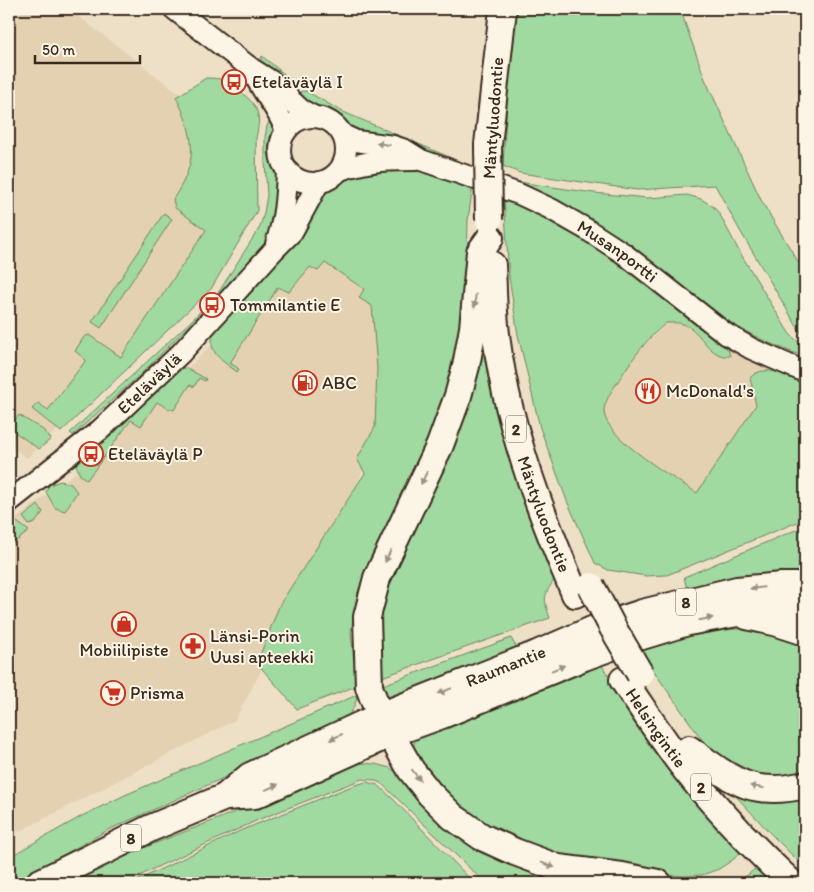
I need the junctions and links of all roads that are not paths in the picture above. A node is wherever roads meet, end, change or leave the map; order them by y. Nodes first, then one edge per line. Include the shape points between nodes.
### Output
1 (174, 9) edge
2 (503, 9) edge
3 (252, 69) junction
4 (315, 117) junction
5 (286, 130) junction
6 (342, 135) junction
7 (421, 160) junction
8 (287, 170) junction
9 (340, 170) junction
10 (319, 182) junction
11 (490, 238) junction
12 (274, 250) junction
13 (803, 371) edge
14 (9, 502) edge
15 (805, 586) edge
16 (805, 604) edge
17 (736, 614) junction
18 (805, 632) edge
19 (631, 677) junction
20 (385, 725) junction
21 (689, 749) junction
22 (805, 785) edge
23 (805, 878) edge
24 (39, 883) edge
25 (658, 883) edge
26 (791, 883) edge

1 - 3 main road
2 - 11 highway, Mäntyluodontie / 2, bridge via 488,145
3 - 4 main road
3 - 5 main road
4 - 5 main road via 299,120
4 - 6 main road via 334,124
5 - 8 main road via 281,143 281,157
7 -> 6 main road, Musanportti via 393,146 356,141
6 - 9 main road via 346,150
7 - 9 main road, Musanportti via 384,159
7 - 13 main road, Musanportti via 519,194 565,217 623,253 726,334 752,350
8 - 10 main road via 298,179
8 - 12 main road, Eteläväylä via 285,210
9 - 10 main road
10 - 12 main road, Eteläväylä via 292,232
11 - 19 highway, Mäntyluodontie / 2, bridge via 514,372 536,458 583,590 613,628
11 -> 20 highway via 480,252 472,328 458,396 440,444 377,578 367,617 369,686
12 - 14 main road, Eteläväylä via 181,353 100,430
15 -> 20 highway, Raumantie / 8 via 737,590 642,613 528,658
16 - 17 highway, Raumantie
17 - 18 highway, 8
20 -> 17 highway, Raumantie / 8 via 442,715 642,636 688,622
19 - 21 highway, Helsingintie / 2
19 - 26 highway, Helsingintie / 2 via 660,734 689,774
20 - 24 highway, Raumantie / 8 via 255,795 225,797 150,828
20 -> 25 highway via 411,770 430,794 453,817 482,837 558,868
22 -> 21 highway via 771,790 747,786 730,779
21 - 23 highway, Helsingintie / 2 via 723,796

